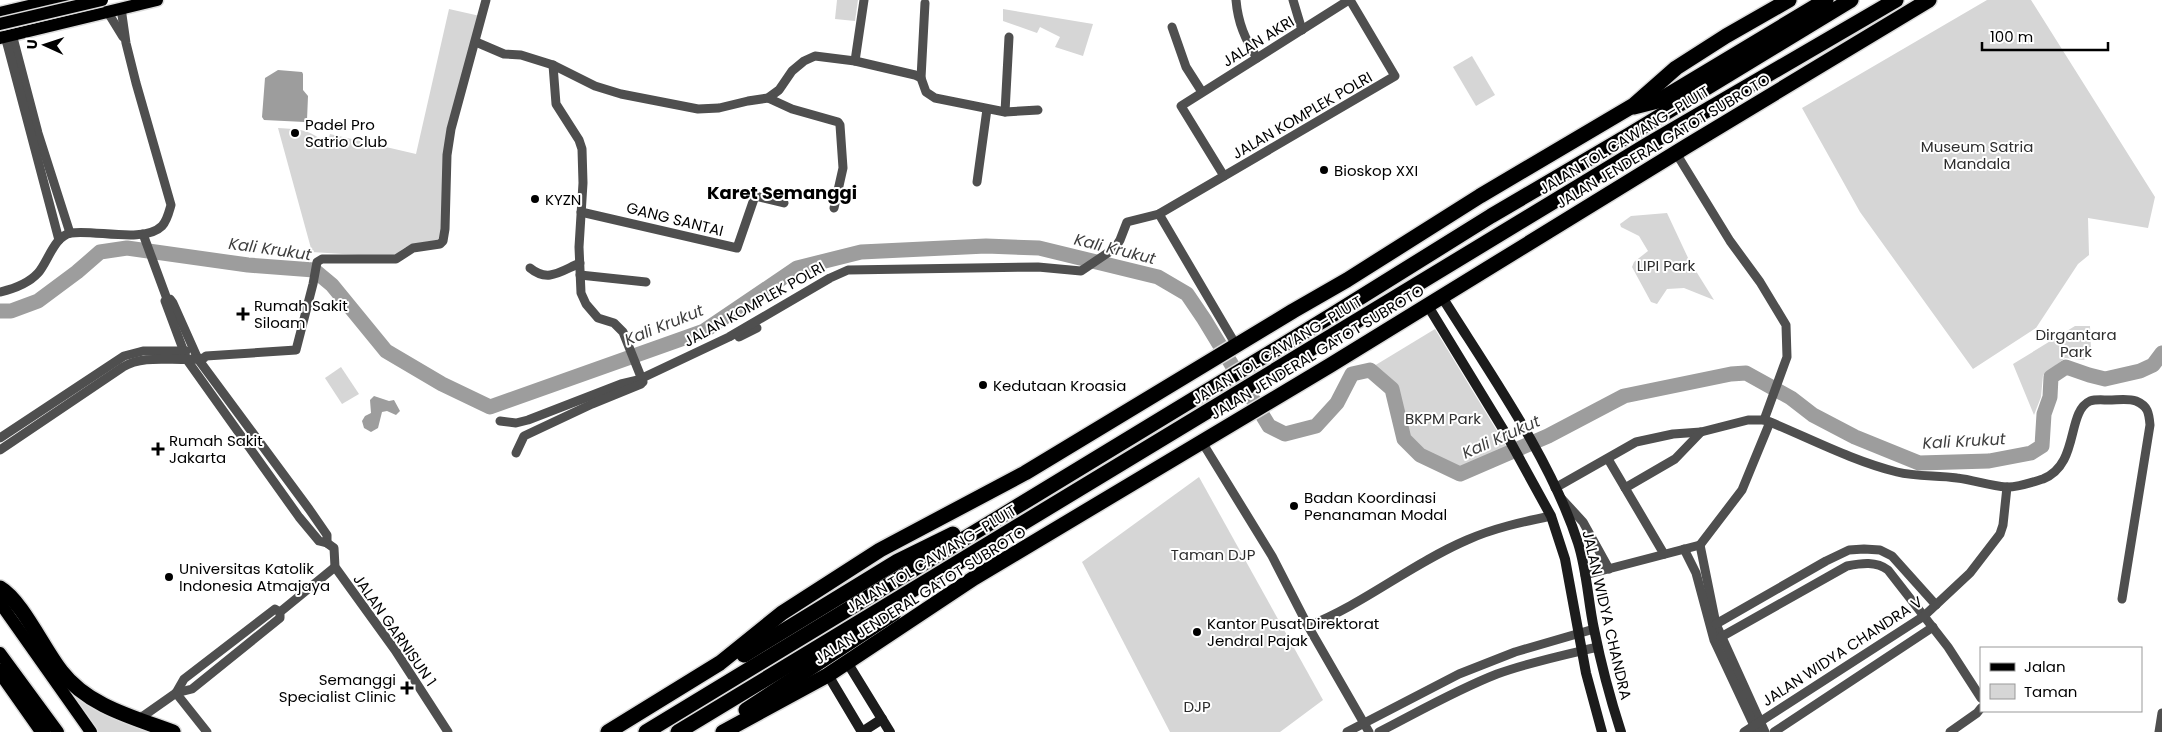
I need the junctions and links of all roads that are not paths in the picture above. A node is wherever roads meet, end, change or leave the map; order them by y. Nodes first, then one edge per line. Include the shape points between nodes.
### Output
1 (24, 0) edge
2 (54, 0) edge
3 (70, 0) edge
4 (157, 0) edge
5 (486, 0) edge
6 (864, 0) edge
7 (1236, 0) edge
8 (1293, 0) edge
9 (1350, 0) edge
10 (1789, 0) edge
11 (1826, 0) edge
12 (1851, 0) edge
13 (1896, 0) edge
14 (1929, 0) edge
15 (925, 3) dead end
16 (0, 6) edge
17 (105, 6) edge
18 (121, 8) junction
19 (0, 12) edge
20 (1172, 27) dead end
21 (1302, 30) junction
22 (4, 32) edge
23 (1009, 38) dead end
24 (476, 42) junction
25 (126, 44) junction
26 (1257, 58) junction
27 (855, 61) junction
28 (553, 65) junction
29 (921, 78) junction
30 (1202, 92) junction
31 (768, 98) junction
32 (1181, 106) joint
33 (1630, 108) junction
34 (987, 109) junction
35 (1038, 110) dead end
36 (1005, 112) junction
37 (1676, 153) junction
38 (43, 162) junction
39 (1224, 176) junction
40 (977, 182) dead end
41 (784, 203) dead end
42 (834, 208) dead end
43 (582, 212) junction
44 (1159, 214) junction
45 (70, 233) junction
46 (144, 239) junction
47 (60, 240) junction
48 (580, 263) junction
49 (530, 268) dead end
50 (580, 275) junction
51 (646, 282) dead end
52 (0, 292) edge
53 (1442, 297) junction
54 (167, 299) junction
55 (1428, 306) junction
56 (757, 328) dead end
57 (1232, 347) junction
58 (183, 351) junction
59 (1478, 354) junction
60 (200, 355) junction
61 (187, 360) junction
62 (1464, 363) junction
63 (642, 378) junction
64 (238, 413) junction
65 (229, 420) junction
66 (1767, 421) junction
67 (500, 422) dead end
68 (1701, 432) junction
69 (256, 437) junction
70 (0, 438) edge
71 (1202, 442) junction
72 (246, 444) junction
73 (0, 450) edge
74 (516, 453) dead end
75 (1608, 459) junction
76 (2007, 487) junction
77 (1625, 488) junction
78 (1557, 492) junction
79 (1036, 493) junction
80 (1552, 516) junction
81 (327, 543) junction
82 (1700, 545) junction
83 (1684, 549) junction
84 (1664, 554) junction
85 (335, 567) junction
86 (1609, 569) junction
87 (1585, 575) junction
88 (934, 577) junction
89 (0, 588) edge
90 (2122, 599) dead end
91 (0, 603) edge
92 (1936, 605) junction
93 (1924, 616) junction
94 (1716, 624) junction
95 (1308, 626) junction
96 (1933, 627) junction
97 (1594, 629) junction
98 (1579, 633) junction
99 (1721, 637) junction
100 (1598, 647) junction
101 (1581, 651) junction
102 (0, 653) edge
103 (847, 662) junction
104 (0, 671) edge
105 (828, 675) junction
106 (0, 685) edge
107 (176, 693) junction
108 (1980, 697) edge
109 (1979, 711) edge
110 (2162, 713) edge
111 (139, 719) junction
112 (882, 719) junction
113 (1364, 722) junction
114 (1756, 727) edge
115 (34, 732) edge
116 (43, 732) edge
117 (58, 732) edge
118 (91, 732) edge
119 (173, 732) edge
120 (207, 732) edge
121 (448, 732) edge
122 (608, 732) edge
123 (619, 732) edge
124 (646, 732) edge
125 (678, 732) edge
126 (722, 732) edge
127 (862, 732) edge
128 (890, 732) edge
129 (1347, 732) edge
130 (1370, 732) edge
131 (1379, 732) edge
132 (1602, 732) edge
133 (1621, 732) edge
134 (1744, 732) edge
135 (1765, 732) edge
136 (1774, 732) edge
137 (1950, 732) edge
138 (2159, 732) edge

1 - 16 main road
2 - 19 main road
3 - 22 main road
4 - 18 main road
5 - 24 street
6 - 27 street
7 - 26 street via 1244,38
8 - 21 street
9 - 21 street, JALAN AKRI
9 - 39 street, JALAN KOMPLEK POLRI via 1395,76
10 - 33 highway via 1676,68
11 - 33 highway via 1665,98
12 - 79 highway, JALAN TOL CAWANG–PLUIT
13 - 88 highway, JALAN TOL CAWANG–PLUIT via 1647,145
14 - 37 highway, JALAN JENDERAL GATOT SUBROTO
15 - 29 street
17 - 18 main road
17 - 22 main road, bridge
17 - 25 street
18 - 25 street
20 - 30 street via 1186,67
21 - 26 street, JALAN AKRI
22 - 38 street
23 - 36 street
24 - 28 street via 504,54 521,55
24 - 60 street via 454,117 447,155 443,241 433,246 413,248 396,259 327,258 317,262 296,350
25 - 46 street via 171,205 163,225
26 - 30 street, JALAN AKRI
27 - 29 street
27 - 31 street via 821,56 804,61
28 - 31 street via 613,91 698,109
28 - 43 street via 556,104 582,149
29 - 34 street via 926,92 935,98
30 - 32 street, JALAN AKRI
31 - 42 street via 840,125 844,168
32 - 39 street, JALAN KOMPLEK POLRI
33 - 57 highway
34 - 36 street
34 - 40 street
35 - 36 street
37 - 53 highway, JALAN JENDERAL GATOT SUBROTO
37 - 66 street via 1786,325 1787,356
38 - 45 street
38 - 47 street
39 - 44 street, JALAN KOMPLEK POLRI
41 - 43 street, GANG SANTAI via 755,196 737,248
43 - 48 street
44 - 57 street
44 - 63 street, JALAN KOMPLEK POLRI via 1127,222 1115,248 1081,271 1038,266 848,270 729,337
45 - 46 street
45 - 47 street
46 - 54 street, JALAN GARNISUN 1
47 - 52 street via 37,274 21,285
48 - 49 street via 547,277
48 - 50 street
50 - 51 street
50 - 63 street via 581,293 586,304 598,318 614,324 623,332
53 - 55 highway, JALAN JENDERAL GATOT SUBROTO
53 - 59 street, JALAN WIDYA CHANDRA
54 - 58 street, JALAN GARNISUN 1
54 - 60 street, JALAN GARNISUN 1 via 173,303
55 - 62 street, JALAN WIDYA CHANDRA
55 - 71 highway, JALAN JENDERAL GATOT SUBROTO
56 - 63 street
57 - 122 highway via 1025,473 880,550 782,613 720,663
58 - 60 street
58 - 61 street, JALAN GARNISUN 1
58 - 70 street via 143,351 124,356
59 - 62 street
59 - 78 street, JALAN WIDYA CHANDRA
60 - 61 street
60 - 64 street, JALAN GARNISUN 1
61 - 65 street, JALAN GARNISUN 1
61 - 73 street via 130,363
62 - 80 street, JALAN WIDYA CHANDRA
63 - 67 street, JALAN KOMPLEK POLRI via 528,420
63 - 74 street via 524,436
64 - 65 street
64 - 69 street, JALAN GARNISUN 1
65 - 72 street, JALAN GARNISUN 1
66 - 68 street via 1748,420
66 - 76 street via 1897,472
66 - 82 street via 1742,490
68 - 75 street via 1636,442
68 - 77 street via 1675,459
69 - 72 street
69 - 81 street, JALAN GARNISUN 1 via 327,535
71 - 95 street via 1272,556
71 - 103 highway, JALAN JENDERAL GATOT SUBROTO via 974,578
72 - 81 street, JALAN GARNISUN 1 via 299,517 319,541
75 - 77 street
75 - 78 street
76 - 90 street via 2055,473 2068,452 2079,412 2092,400 2133,400 2141,404 2148,411 2150,425
76 - 92 street, JALAN WIDYA CHANDRA V via 2000,534 1970,573
77 - 84 street
78 - 86 street via 1583,522
78 - 87 street, JALAN WIDYA CHANDRA via 1578,544
79 - 123 highway via 898,561
79 - 124 highway, JALAN TOL CAWANG–PLUIT
80 - 95 street via 1514,523 1465,540 1350,606
80 - 98 street, JALAN WIDYA CHANDRA via 1565,559
81 - 85 street, JALAN GARNISUN 1 via 335,550
82 - 83 street
82 - 94 street
83 - 84 street
83 - 114 street via 1696,572 1714,640
84 - 86 street
85 - 107 street via 280,612 280,618 192,689
85 - 121 street, JALAN GARNISUN 1 via 395,650
86 - 87 street
87 - 97 street, JALAN WIDYA CHANDRA
88 - 125 highway, JALAN TOL CAWANG–PLUIT
88 - 126 highway via 894,613 739,715
89 - 111 highway via 17,605 62,672 82,693 99,704
91 - 118 main road
92 - 93 street, JALAN WIDYA CHANDRA V
92 - 94 street via 1892,556 1880,550 1849,550
93 - 96 street
93 - 99 street via 1882,565 1858,563 1847,566
93 - 114 street, JALAN WIDYA CHANDRA V
94 - 99 street
95 - 113 street
96 - 108 street
96 - 136 street, JALAN WIDYA CHANDRA V
97 - 98 street
97 - 100 street, JALAN WIDYA CHANDRA
98 - 101 street, JALAN WIDYA CHANDRA
98 - 113 street via 1515,652 1459,674
99 - 114 street
100 - 101 street
100 - 133 street, JALAN WIDYA CHANDRA
101 - 131 street via 1499,674
101 - 132 street, JALAN WIDYA CHANDRA
102 - 117 main road
103 - 105 highway, JALAN JENDERAL GATOT SUBROTO
103 - 112 street
104 - 116 highway
105 - 126 highway, JALAN JENDERAL GATOT SUBROTO
105 - 127 street
106 - 115 highway
107 - 111 street
107 - 120 street
109 - 137 street
110 - 138 street
111 - 119 highway
112 - 127 street
112 - 128 street
113 - 129 street
113 - 130 street
114 - 134 street, JALAN WIDYA CHANDRA V
114 - 135 street

